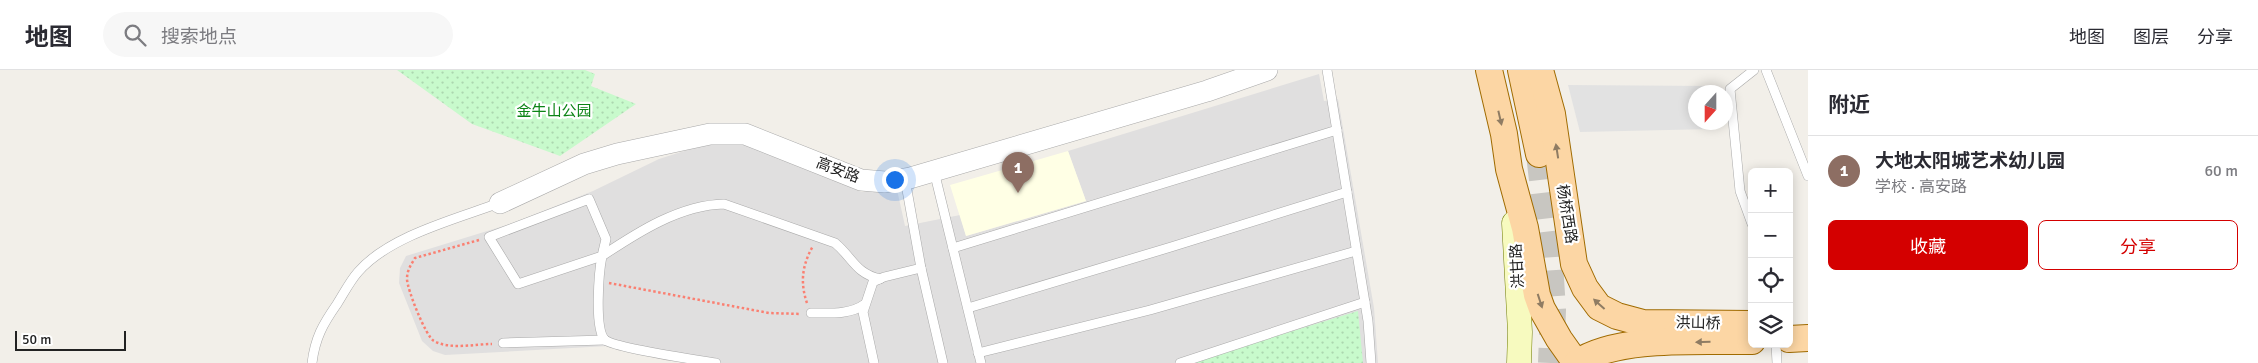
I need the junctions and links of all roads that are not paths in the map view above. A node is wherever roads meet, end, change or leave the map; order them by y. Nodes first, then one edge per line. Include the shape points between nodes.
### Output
1 (1267, 70) edge
2 (1327, 70) edge
3 (1489, 70) edge
4 (1521, 70) edge
5 (1540, 70) edge
6 (1754, 70) edge
7 (1766, 70) edge
8 (1337, 130) junction
9 (1539, 154) tunnel mouth
10 (1509, 169) junction
11 (934, 170) junction
12 (1808, 176) edge
13 (905, 178) junction
14 (1347, 192) junction
15 (500, 203) joint
16 (1748, 213) edge
17 (953, 248) junction
18 (1356, 251) junction
19 (602, 256) junction
20 (921, 268) junction
21 (880, 278) junction
22 (1365, 302) junction
23 (865, 304) junction
24 (968, 308) junction
25 (811, 313) road end
26 (1644, 323) joint
27 (1748, 324) edge
28 (1793, 324) edge
29 (1808, 324) edge
30 (1808, 338) edge
31 (1793, 339) edge
32 (605, 340) junction
33 (1748, 341) edge
34 (503, 343) road end
35 (1776, 348) edge
36 (978, 353) junction
37 (312, 363) edge
38 (716, 363) edge
39 (874, 363) edge
40 (943, 363) edge
41 (980, 363) edge
42 (1180, 363) edge
43 (1371, 363) edge
44 (1519, 363) edge
45 (1577, 363) edge
46 (1776, 363) edge

1 - 11 street, 高安路 via 1207,91
2 - 8 lane
3 -> 10 main road
4 - 9 main road
26 -> 5 main road, 杨桥西路 via 1599,307 1585,288 1574,264 1552,114
6 - 16 lane via 1730,89 1740,191
7 - 12 lane
8 - 14 lane
8 - 17 lane
10 - 44 main road, 洪甘路 via 1516,250
10 -> 45 main road via 1542,309 1558,339
11 - 13 street, 高安路
11 - 17 lane
13 - 15 street, 高安路 via 885,182 861,180 745,134 710,134 584,164
13 - 20 lane
14 - 18 lane
14 - 24 lane
15 - 37 lane via 410,237 372,260 358,272 323,325 314,343
17 - 24 lane
18 - 22 lane
18 - 36 lane via 1150,310
19 - 19 lane via 606,239 589,199 489,237 518,284
19 - 21 lane via 648,227 708,204 724,204 835,243 867,276
19 - 32 lane via 598,282
20 - 21 lane
20 - 40 lane
21 - 23 lane via 873,282
22 - 42 lane
22 - 43 lane
23 - 25 lane via 849,312
23 - 39 lane via 863,312
24 - 36 lane
26 - 27 main road, 洪山桥
28 - 29 main road
30 - 31 main road
32 - 34 lane
32 - 38 lane
33 -> 45 main road via 1638,343 1602,351
35 - 46 lane
36 - 41 lane

